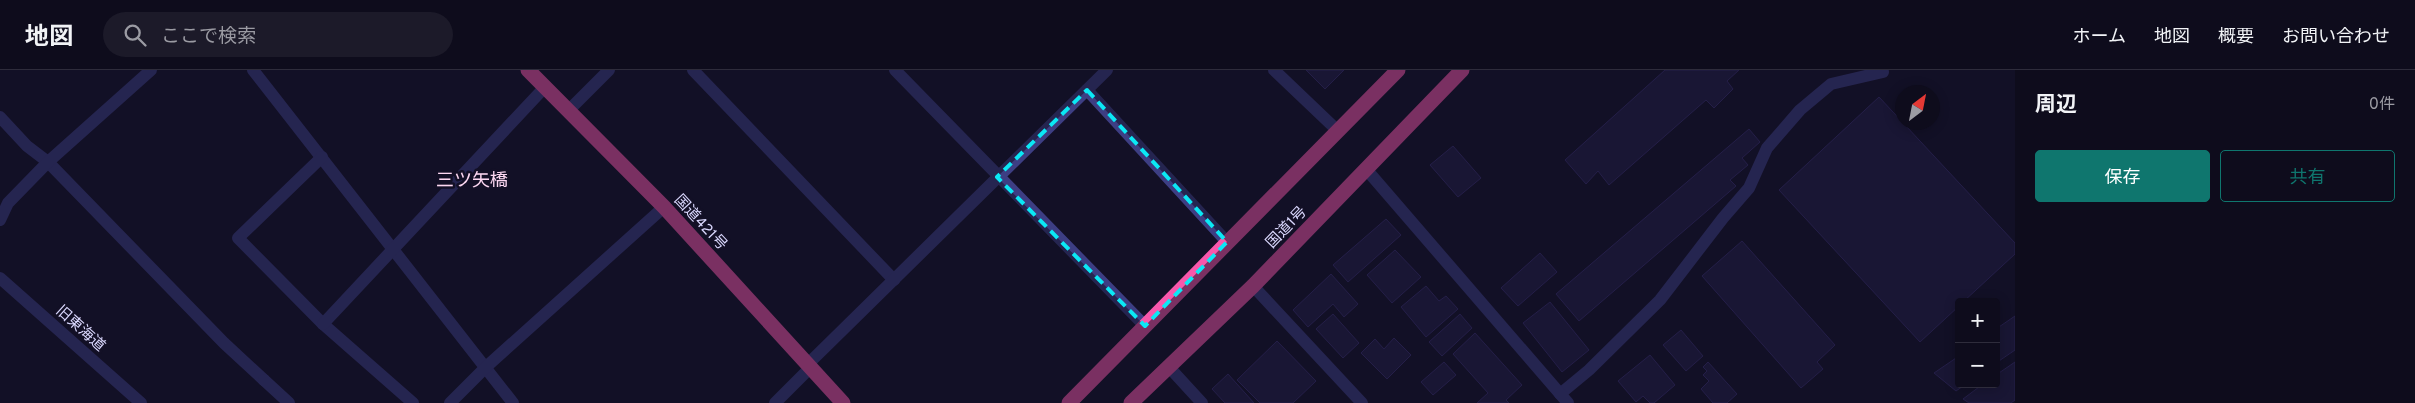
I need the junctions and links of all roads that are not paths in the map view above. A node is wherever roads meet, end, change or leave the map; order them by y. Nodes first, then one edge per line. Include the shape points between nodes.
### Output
1 (151, 70) edge
2 (253, 70) edge
3 (528, 70) edge
4 (609, 70) edge
5 (693, 70) edge
6 (895, 70) edge
7 (1107, 70) edge
8 (1274, 70) edge
9 (1398, 70) edge
10 (1462, 70) edge
11 (1883, 72) dead end
12 (545, 87) junction
13 (1087, 90) junction
14 (569, 110) junction
15 (0, 117) edge
16 (1338, 131) junction
17 (322, 157) junction
18 (48, 162) junction
19 (1366, 169) junction
20 (997, 177) junction
21 (664, 207) junction
22 (0, 220) edge
23 (1227, 242) junction
24 (394, 250) junction
25 (0, 278) edge
26 (894, 280) junction
27 (1253, 286) junction
28 (324, 324) junction
29 (1145, 326) junction
30 (809, 366) junction
31 (1168, 366) junction
32 (486, 368) junction
33 (1560, 400) edge
34 (141, 403) edge
35 (289, 403) edge
36 (413, 403) edge
37 (450, 403) edge
38 (513, 403) edge
39 (775, 403) edge
40 (843, 403) edge
41 (1070, 403) edge
42 (1131, 403) edge
43 (1202, 403) edge
44 (1362, 403) edge

1 - 18 street
2 - 17 street
3 - 12 highway, 国道421号
4 - 14 street
5 - 26 street
6 - 20 street
7 - 13 street
8 - 16 street
9 - 16 highway, 国道1号
10 - 19 highway, 国道1号
11 - 33 street via 1831,84 1800,110 1767,148 1749,188 1660,300
12 - 14 highway, 国道421号
12 - 24 street
13 - 20 street
13 - 23 street
14 - 21 highway, 国道421号
15 - 18 street via 27,146
16 - 23 highway, 国道1号
17 - 24 street
17 - 28 street via 238,238
18 - 22 street via 8,203
18 - 35 street via 224,343
19 - 27 highway, 国道1号
19 - 33 street
20 - 26 street
20 - 29 street
21 - 30 highway, 国道421号
21 - 32 street
23 - 29 highway, 国道1号
24 - 28 street
24 - 32 street
25 - 34 street, 旧東海道
26 - 30 street
27 - 31 highway, 国道1号
27 - 44 street
28 - 36 street
29 - 41 highway, 国道1号
30 - 39 street
30 - 40 highway, 国道421号
31 - 42 highway, 国道1号
31 - 43 street
32 - 37 street
32 - 38 street

